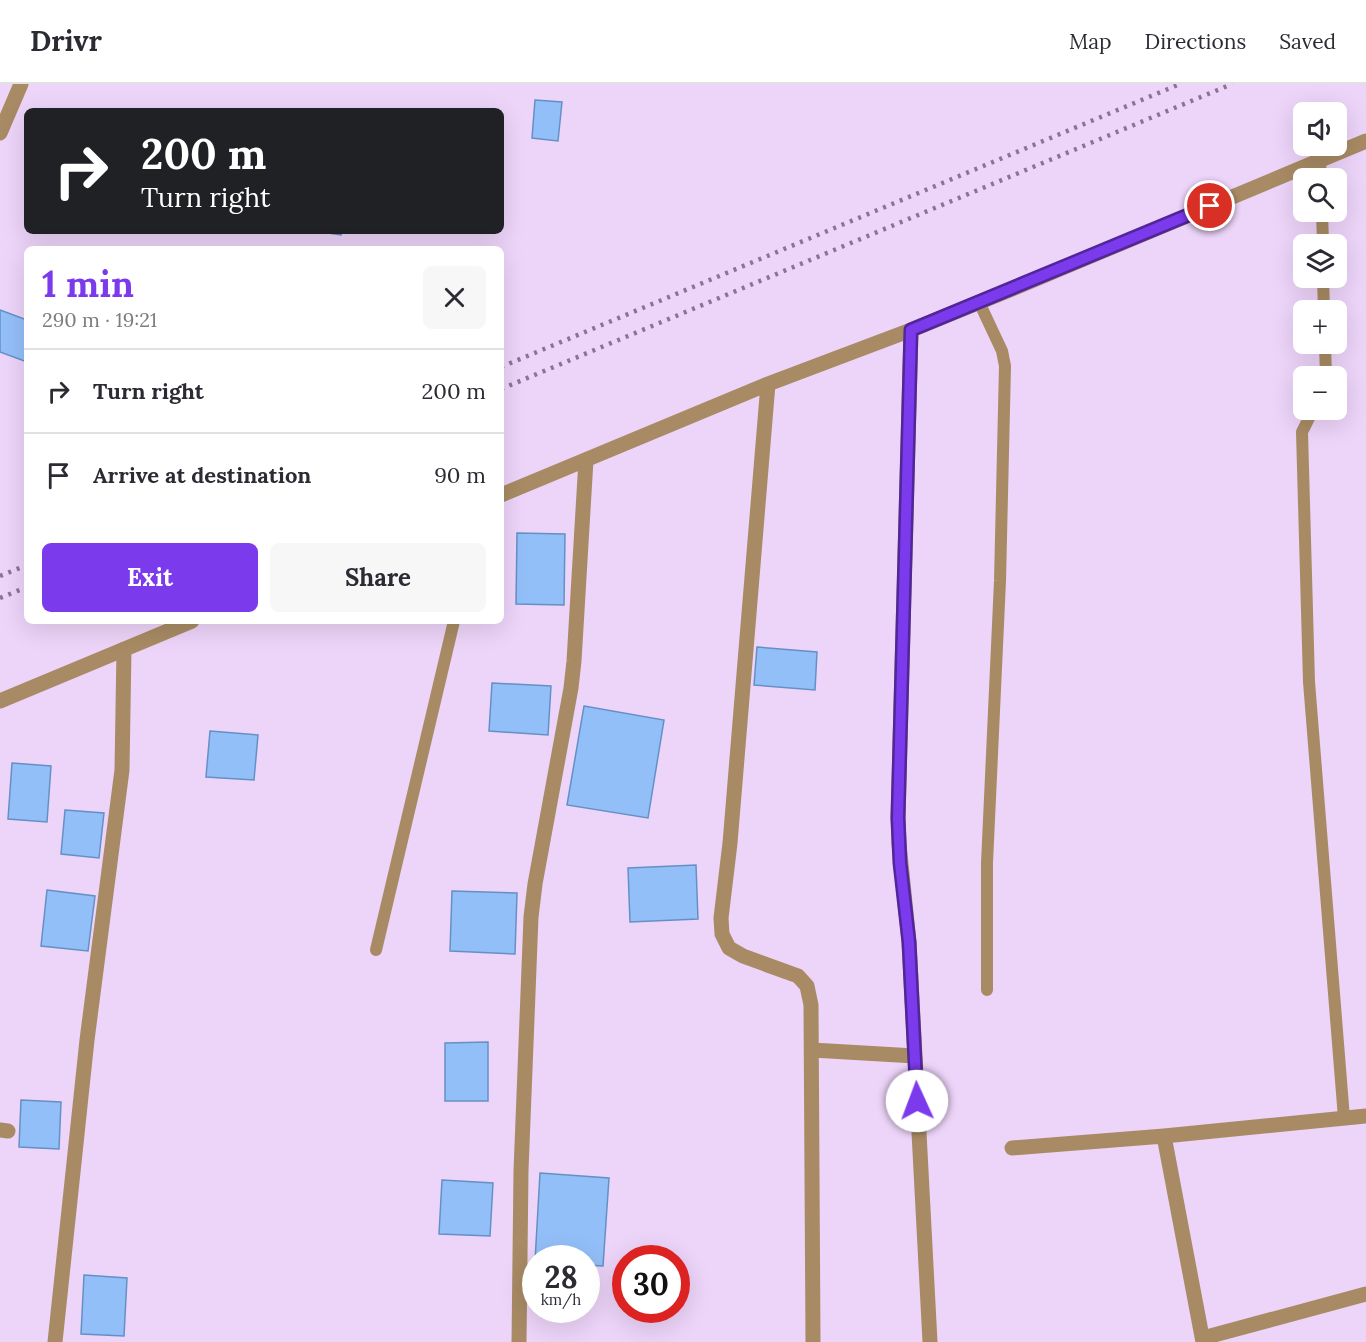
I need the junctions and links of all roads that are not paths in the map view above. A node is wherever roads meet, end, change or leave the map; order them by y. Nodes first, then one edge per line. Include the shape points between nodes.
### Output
1 (21, 84) edge
2 (0, 133) edge
3 (1366, 141) edge
4 (1320, 160) junction
5 (1320, 168) edge
6 (979, 302) junction
7 (911, 330) junction
8 (768, 384) junction
9 (1308, 420) edge
10 (586, 460) junction
11 (504, 494) edge
12 (185, 624) edge
13 (453, 624) edge
14 (124, 649) junction
15 (0, 701) edge
16 (376, 950) dead end
17 (987, 990) dead end
18 (812, 1050) junction
19 (915, 1056) junction
20 (1366, 1116) edge
21 (1344, 1118) junction
22 (1164, 1136) junction
23 (1011, 1148) dead end
24 (1366, 1294) edge
25 (1203, 1340) edge
26 (55, 1342) edge
27 (519, 1342) edge
28 (813, 1342) edge
29 (930, 1342) edge

1 - 2 street
3 - 4 street
4 - 5 lane
4 - 6 street
6 - 7 street
6 - 17 lane via 1005,366 987,863
7 - 8 street
7 - 19 street via 898,818
8 - 10 street
8 - 18 street via 722,934 729,948 798,976 807,986 812,1005
9 - 21 lane via 1302,432 1309,682
10 - 11 street
10 - 27 street via 571,688 531,917
12 - 14 street
13 - 16 lane
14 - 15 street
14 - 26 street via 122,770 87,1040
18 - 19 street
18 - 28 street
19 - 29 street
20 - 21 street
21 - 22 street
22 - 23 street
22 - 25 street
24 - 25 street

